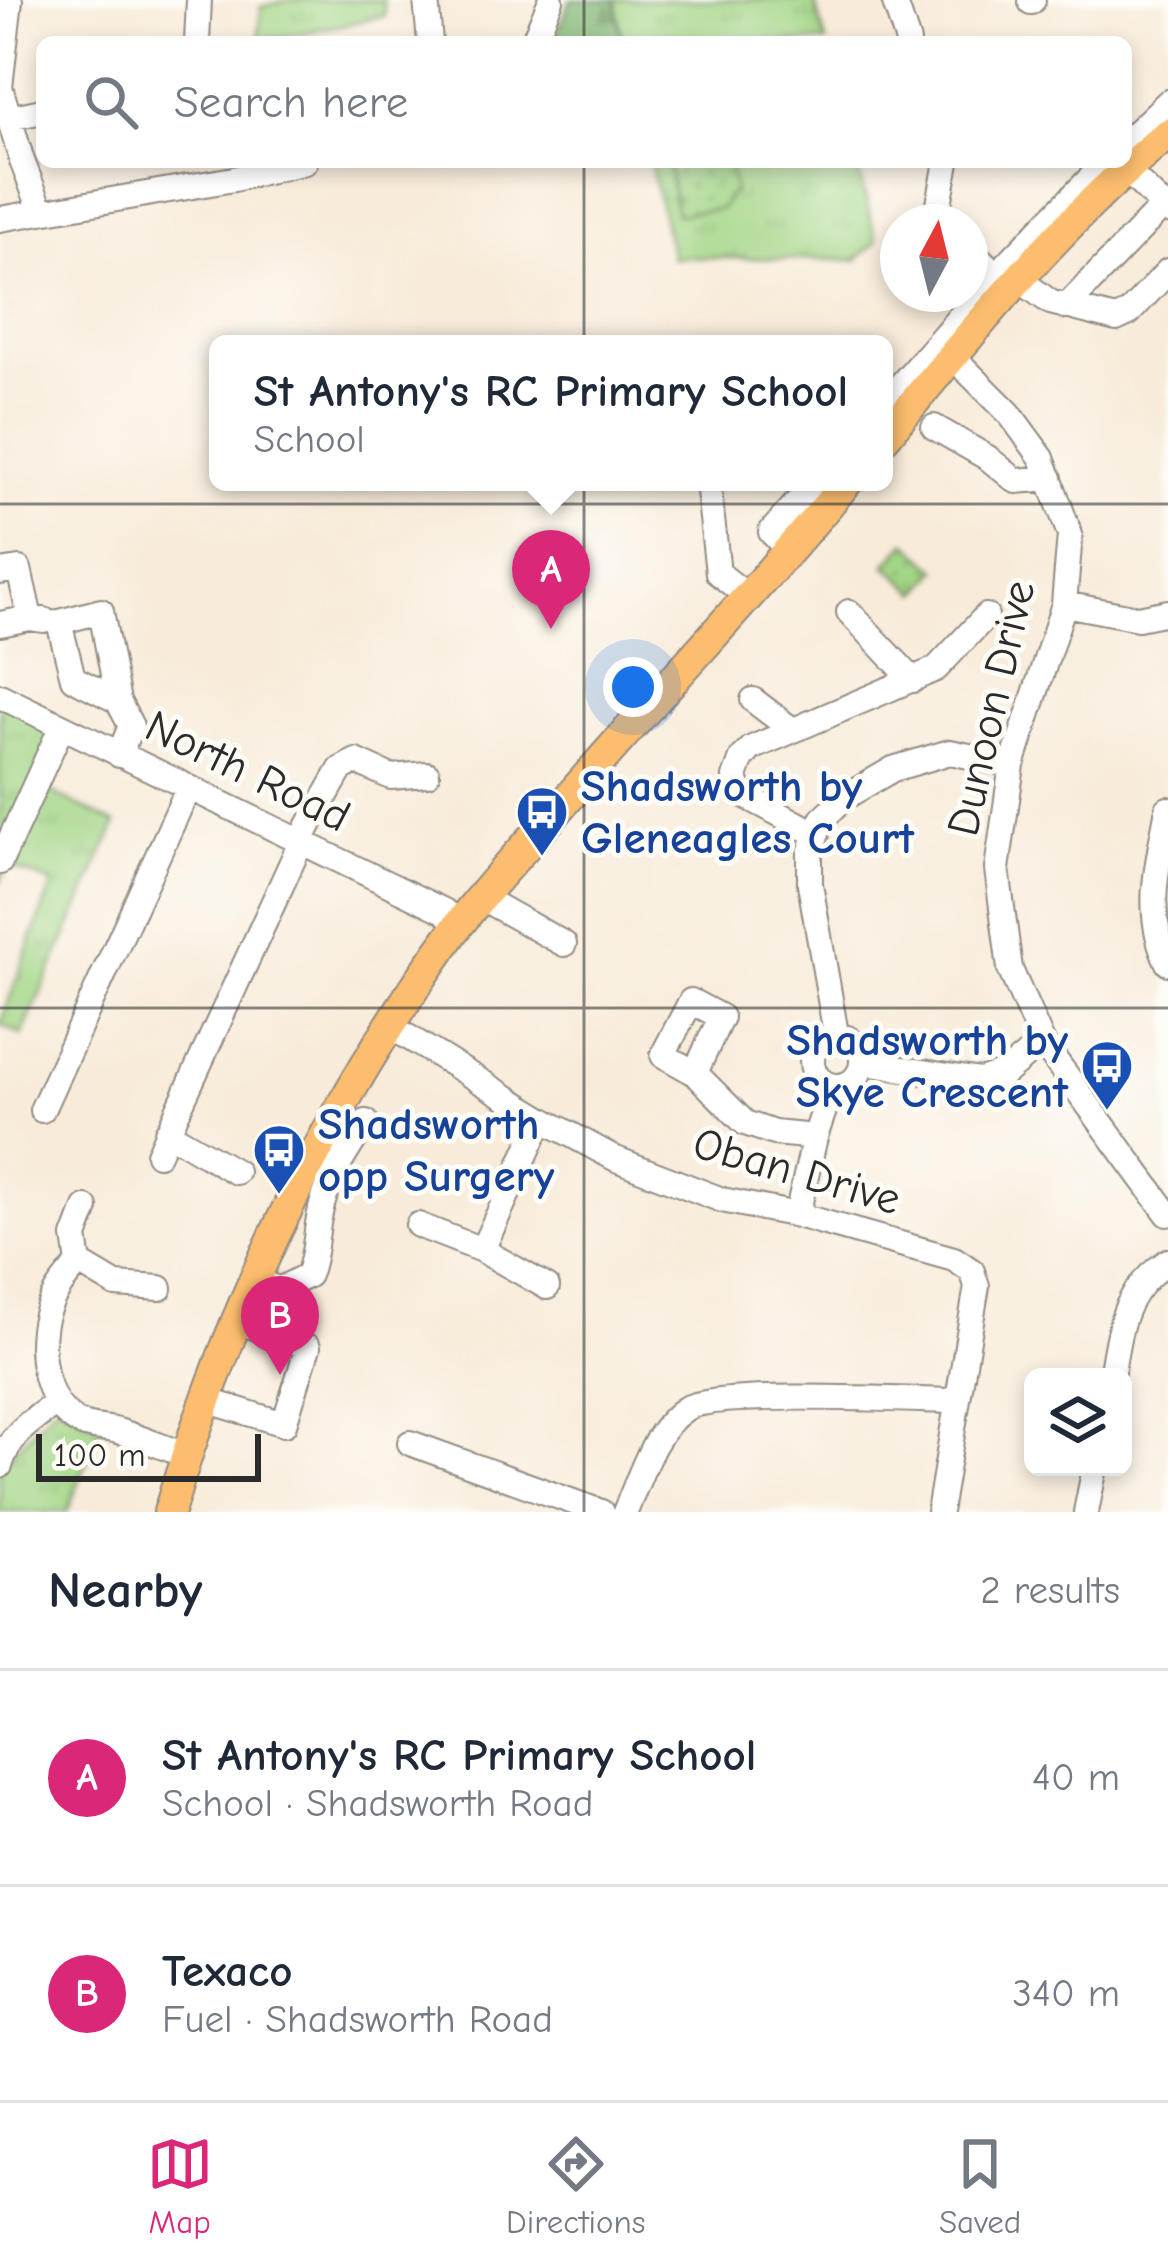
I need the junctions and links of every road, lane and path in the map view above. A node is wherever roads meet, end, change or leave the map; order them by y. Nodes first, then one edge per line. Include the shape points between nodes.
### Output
1 (10, 0) edge
2 (199, 0) edge
3 (426, 0) edge
4 (551, 0) edge
5 (196, 36) edge
6 (429, 36) edge
7 (536, 36) edge
8 (1168, 102) edge
9 (36, 112) edge
10 (9, 118) junction
11 (1168, 134) edge
12 (1132, 143) edge
13 (1132, 152) edge
14 (945, 168) edge
15 (1110, 168) edge
16 (1128, 168) edge
17 (232, 171) edge
18 (939, 204) edge
19 (1165, 208) edge
20 (42, 212) junction
21 (0, 219) edge
22 (988, 263) edge
23 (1168, 271) edge
24 (1010, 281) junction
25 (1066, 307) junction
26 (952, 356) junction
27 (893, 395) edge
28 (893, 427) edge
29 (934, 427) dead end
30 (1050, 478) junction
31 (708, 491) edge
32 (807, 491) edge
33 (839, 491) edge
34 (789, 551) junction
35 (0, 572) edge
36 (749, 598) junction
37 (1064, 604) junction
38 (849, 612) dead end
39 (1168, 612) edge
40 (986, 616) dead end
41 (30, 618) junction
42 (58, 622) junction
43 (0, 624) edge
44 (913, 680) junction
45 (0, 696) edge
46 (753, 700) dead end
47 (118, 701) junction
48 (61, 728) junction
49 (790, 729) junction
50 (119, 755) junction
51 (1012, 765) junction
52 (427, 774) dead end
53 (188, 789) junction
54 (1168, 809) edge
55 (815, 832) junction
56 (301, 843) junction
57 (0, 862) edge
58 (482, 898) junction
59 (1160, 916) edge
60 (459, 923) junction
61 (564, 944) dead end
62 (1168, 963) edge
63 (389, 1026) junction
64 (836, 1034) junction
65 (1042, 1042) junction
66 (865, 1063) junction
67 (694, 1073) dead end
68 (832, 1087) junction
69 (42, 1109) dead end
70 (542, 1120) junction
71 (366, 1122) dead end
72 (815, 1137) junction
73 (236, 1172) dead end
74 (86, 1208) dead end
75 (1168, 1214) edge
76 (797, 1215) junction
77 (418, 1225) dead end
78 (482, 1250) junction
79 (1168, 1261) edge
80 (80, 1263) junction
81 (253, 1282) junction
82 (547, 1287) dead end
83 (160, 1288) dead end
84 (238, 1322) junction
85 (1113, 1368) edge
86 (208, 1401) junction
87 (954, 1401) junction
88 (57, 1403) junction
89 (410, 1443) dead end
90 (188, 1456) junction
91 (0, 1466) edge
92 (1093, 1476) edge
93 (169, 1512) edge
94 (601, 1512) edge
95 (625, 1512) edge
96 (939, 1512) edge
97 (1087, 1512) edge

1 - 10 street via 0,87
2 - 5 street
3 - 6 street
4 - 7 street
8 - 12 street
9 - 10 street
10 - 20 street
11 - 13 main road
14 - 18 street
15 - 24 main road
16 - 19 street
17 - 20 street
19 - 25 street
20 - 21 street
22 - 24 street
23 - 25 street via 1121,318
24 - 25 street
24 - 26 main road
24 - 27 street
26 - 28 main road
26 - 30 street, Dunoon Drive via 1009,413
29 - 30 street via 1016,481
30 - 37 street, Dunoon Drive via 1070,535
31 - 36 street via 718,573
32 - 34 street via 771,532
33 - 34 main road
34 - 36 main road
35 - 41 street via 19,569
36 - 58 main road
37 - 39 street via 1138,618
37 - 51 street, Dunoon Drive
38 - 44 street
40 - 44 street via 936,669
41 - 42 street
41 - 43 street
42 - 47 street via 73,678
42 - 47 street via 101,611
44 - 49 street
45 - 48 street, North Road
46 - 49 street
47 - 50 street via 131,726
48 - 50 street, North Road
48 - 57 street
49 - 55 street via 747,752 736,786 746,800
50 - 53 street, North Road
51 - 55 street via 950,752 893,769 845,796
51 - 65 street, Dunoon Drive via 997,869 1002,929
52 - 56 street via 391,776 349,761
53 - 56 street, North Road
53 - 69 street
54 - 59 street
55 - 64 street via 810,884
56 - 60 street, North Road
56 - 73 street via 162,1143
58 - 60 main road
58 - 61 street
59 - 62 street
60 - 63 main road
63 - 70 street, Oban Drive
63 - 81 main road via 291,1196
64 - 66 street via 856,1042
64 - 68 street via 818,1044 811,1060 818,1081
65 - 66 street via 1005,1073 981,1081
65 - 75 street, Dunoon Drive
66 - 68 street via 856,1082
67 - 72 street via 745,1123
68 - 72 street
70 - 76 street, Oban Drive via 722,1200
70 - 78 street
71 - 81 street via 325,1199 308,1275 281,1289
72 - 76 street
74 - 80 street via 75,1238
76 - 87 street, Oban Drive via 972,1271 977,1286
77 - 78 street
78 - 82 street
79 - 85 street via 1144,1277 1122,1313
80 - 83 street via 116,1285
80 - 88 street via 46,1312 44,1363
81 - 84 main road
84 - 86 main road
84 - 86 street via 308,1347 284,1424
86 - 90 main road
87 - 95 street via 730,1399 687,1407 658,1438
87 - 96 street, Oban Drive
88 - 90 street via 81,1424
88 - 91 street via 19,1429
89 - 94 street
90 - 93 main road
92 - 97 street

